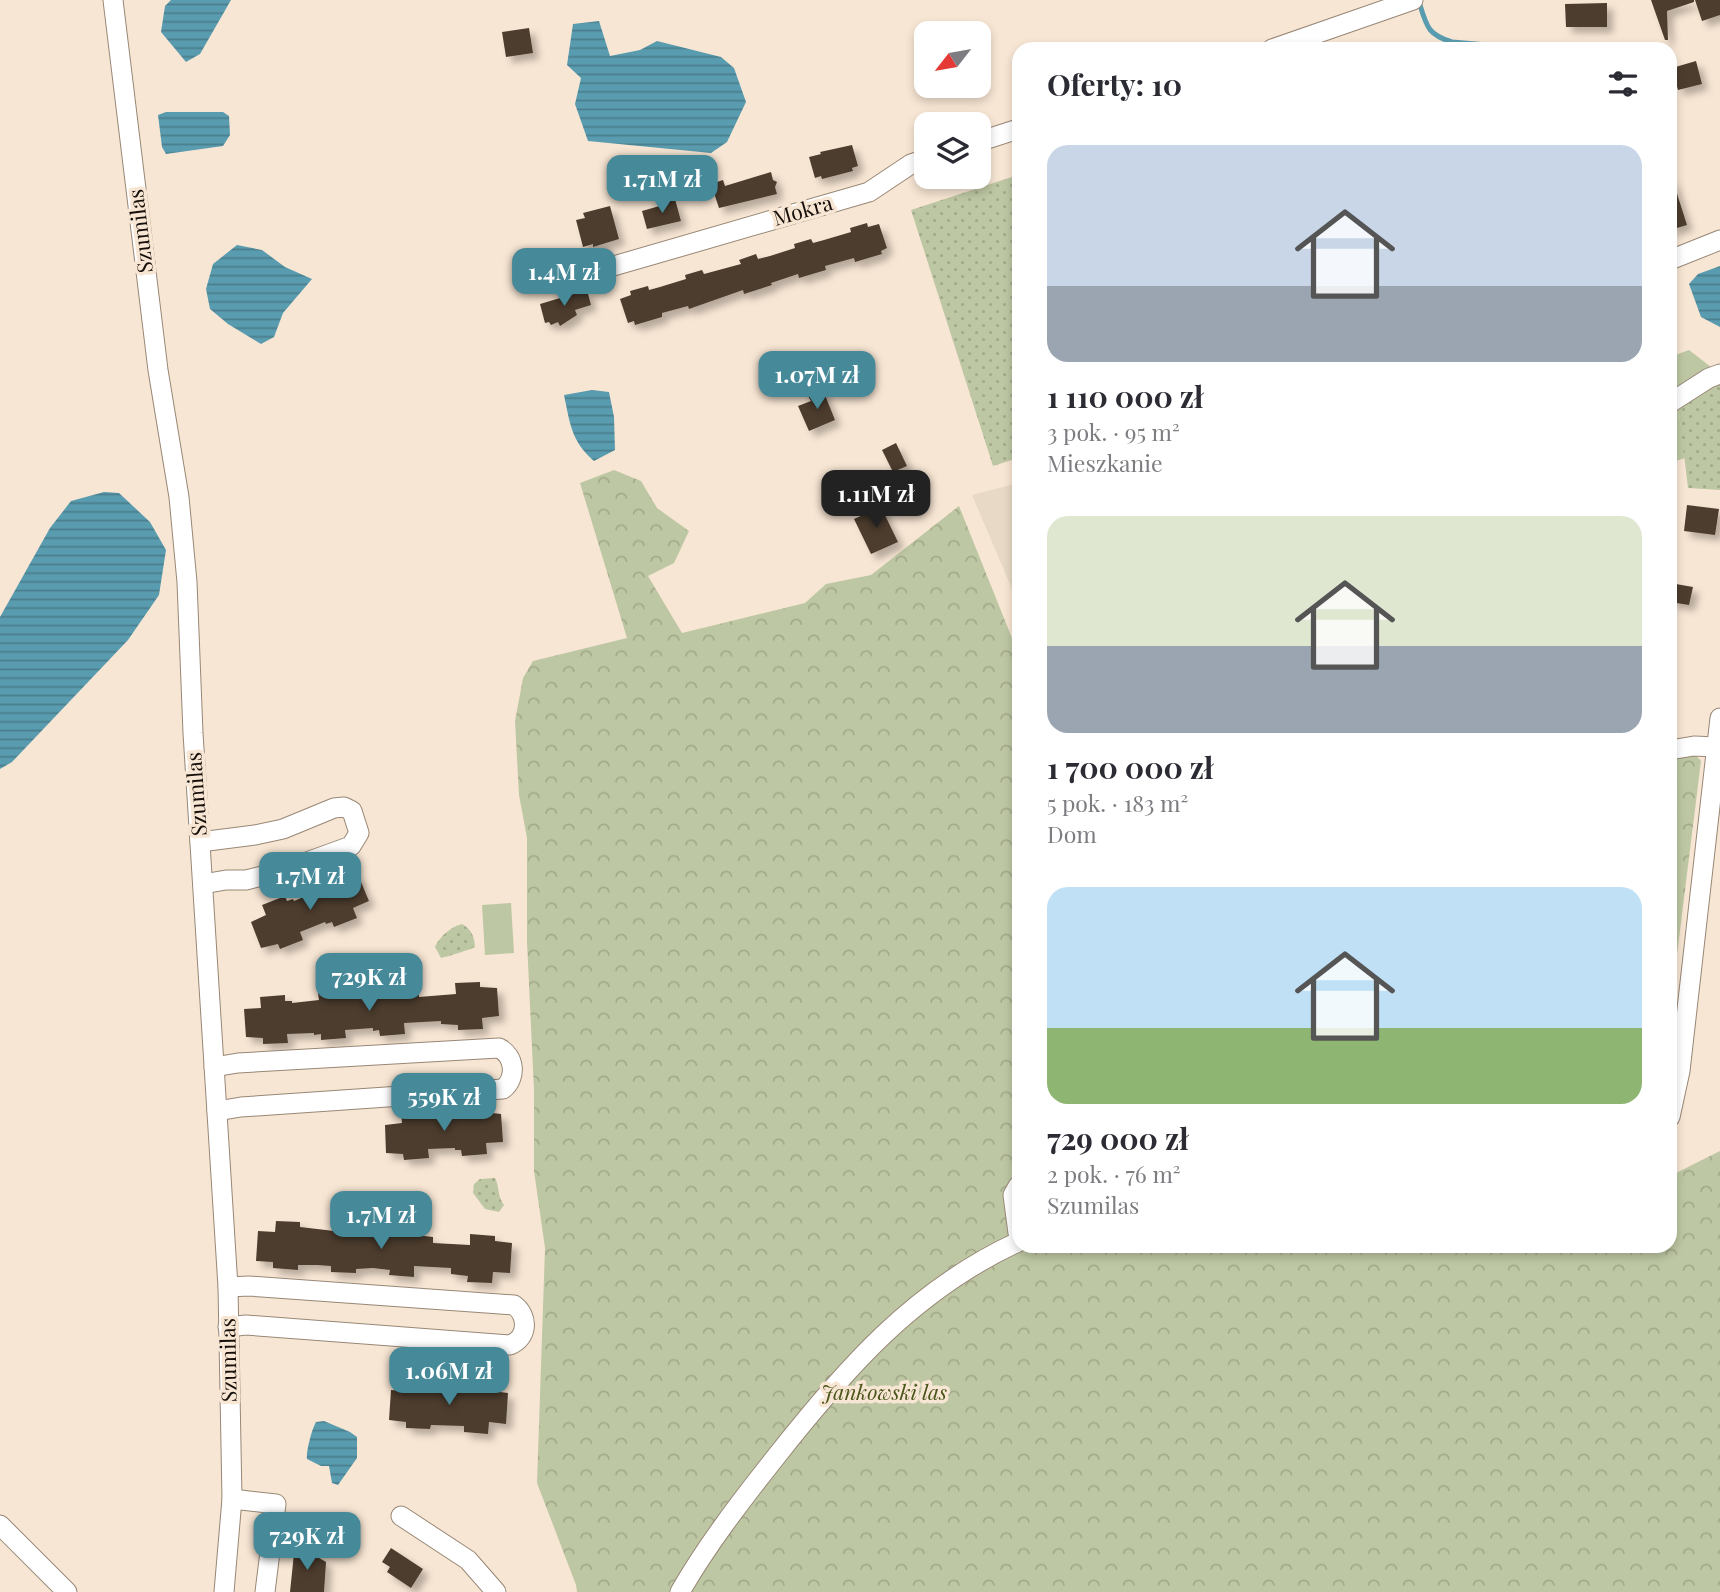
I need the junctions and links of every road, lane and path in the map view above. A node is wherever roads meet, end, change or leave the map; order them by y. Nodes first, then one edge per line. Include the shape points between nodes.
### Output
1 (113, 0) edge
2 (1413, 0) edge
3 (1292, 42) edge
4 (1012, 132) edge
5 (991, 138) edge
6 (914, 163) edge
7 (1720, 240) edge
8 (1677, 257) edge
9 (593, 272) dead end
10 (1720, 374) edge
11 (1677, 399) edge
12 (1720, 718) edge
13 (1716, 747) junction
14 (1677, 749) edge
15 (200, 842) junction
16 (203, 884) junction
17 (214, 1067) junction
18 (1677, 1085) edge
19 (217, 1111) junction
20 (1012, 1245) edge
21 (228, 1287) junction
22 (228, 1327) junction
23 (232, 1499) junction
24 (401, 1516) dead end
25 (0, 1525) edge
26 (67, 1592) edge
27 (224, 1592) edge
28 (265, 1592) edge
29 (496, 1592) edge
30 (680, 1592) edge

1 - 15 street, Szumilas via 158,370 179,497
2 - 3 street
4 - 5 street
6 - 9 street, Mokra via 869,192
7 - 8 street
10 - 11 street
12 - 13 street
13 - 14 street
13 - 18 street
15 - 16 street, Szumilas
15 - 16 street via 283,829 344,807 352,811 359,833 351,846 282,872
16 - 17 street, Szumilas
17 - 19 street, Szumilas
17 - 19 street via 499,1048 508,1052 511,1060 512,1077 503,1089
19 - 21 street, Szumilas
20 - 30 street via 968,1268 882,1334 812,1411 748,1492
21 - 22 street, Szumilas
21 - 22 street via 514,1305 525,1318 524,1334 510,1345
22 - 23 street, Szumilas
23 - 27 street, Szumilas
23 - 28 street via 276,1504
24 - 29 street via 468,1560
25 - 26 street

